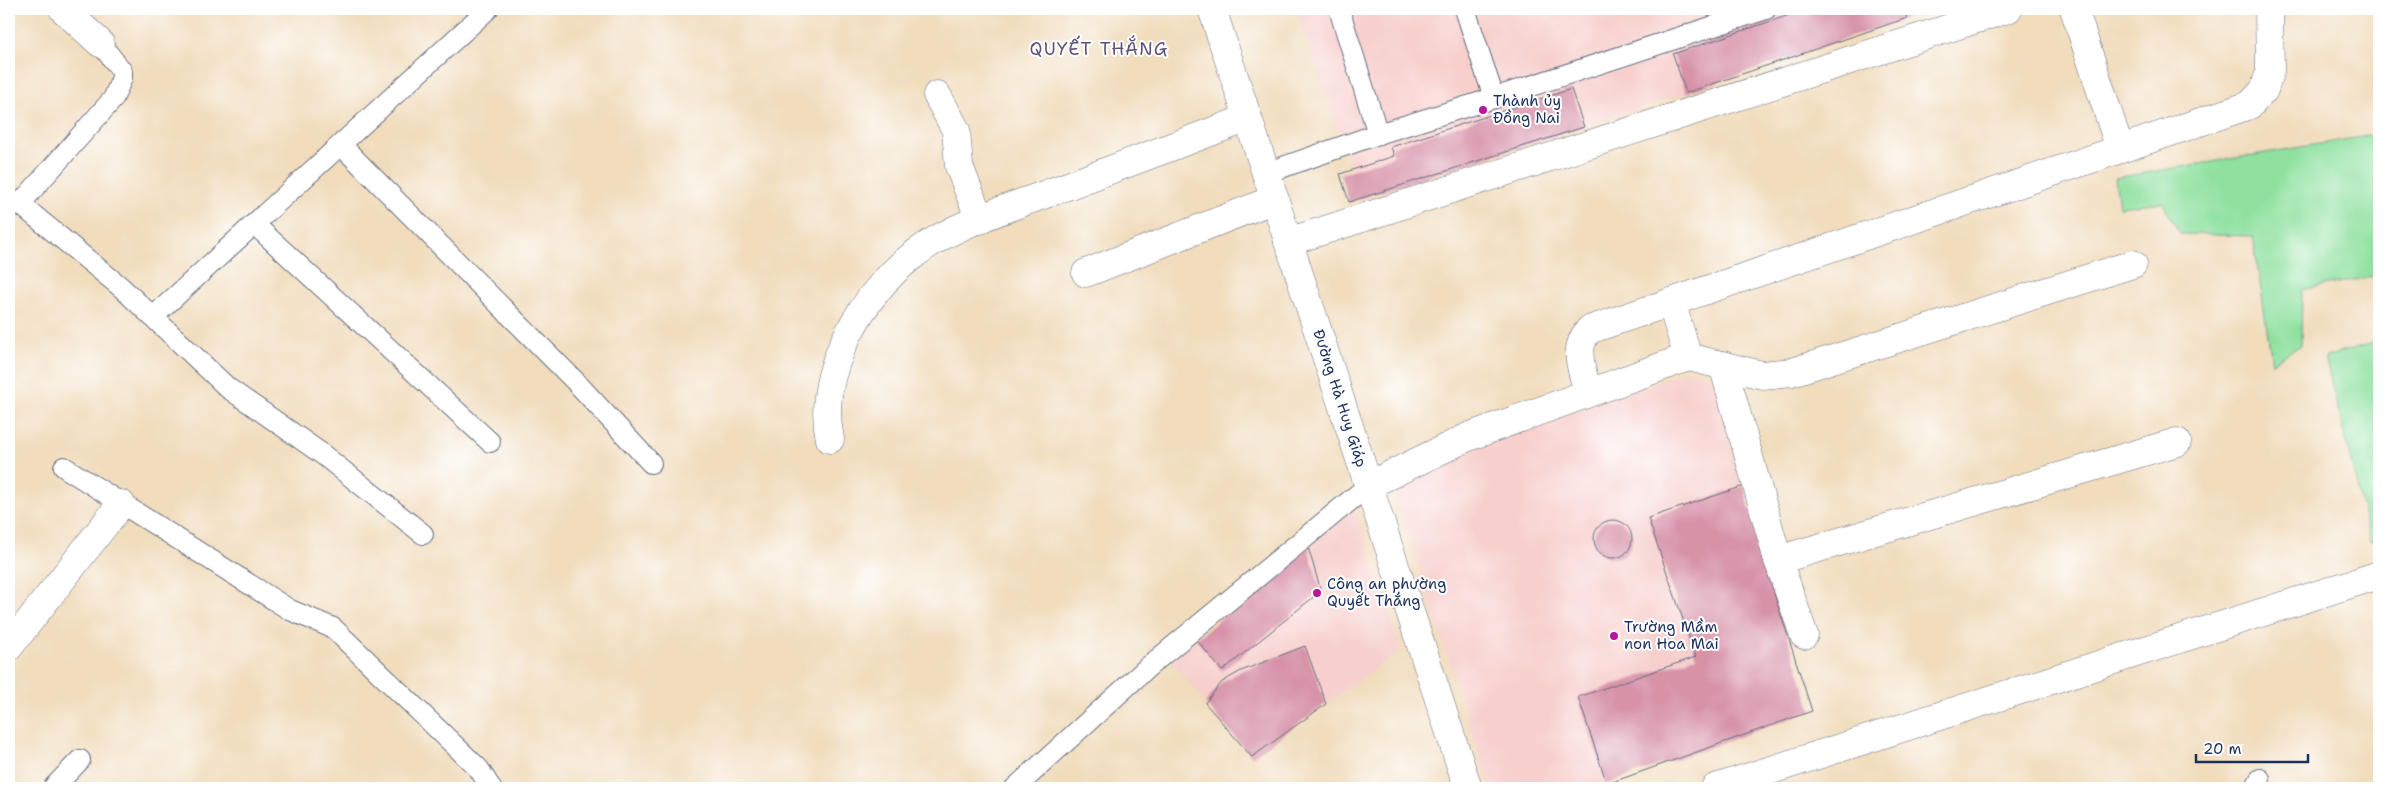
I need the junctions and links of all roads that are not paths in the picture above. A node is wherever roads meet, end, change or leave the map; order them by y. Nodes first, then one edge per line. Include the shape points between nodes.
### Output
1 (63, 9) edge
2 (488, 9) edge
3 (1212, 9) edge
4 (1339, 9) edge
5 (1465, 9) edge
6 (2008, 9) edge
7 (2074, 9) edge
8 (2269, 9) edge
9 (1760, 10) edge
10 (100, 43) joint
11 (937, 95) dead end
12 (1494, 98) junction
13 (1248, 118) junction
14 (1378, 134) junction
15 (341, 145) junction
16 (2120, 150) junction
17 (1266, 173) junction
18 (14, 198) edge
19 (1275, 199) junction
20 (980, 220) junction
21 (254, 224) junction
22 (1288, 242) junction
23 (2133, 264) dead end
24 (1086, 273) dead end
25 (1671, 302) junction
26 (153, 317) junction
27 (1688, 357) junction
28 (1723, 365) junction
29 (1588, 392) junction
30 (830, 439) dead end
31 (490, 442) dead end
32 (2177, 442) dead end
33 (651, 463) dead end
34 (64, 467) dead end
35 (1369, 485) junction
36 (121, 504) junction
37 (423, 534) dead end
38 (1778, 560) junction
39 (2379, 575) edge
40 (1804, 635) dead end
41 (9, 647) edge
42 (80, 760) dead end
43 (53, 788) edge
44 (491, 788) edge
45 (1015, 788) edge
46 (1468, 788) edge
47 (1715, 788) edge

1 - 10 street
2 - 15 lane
3 - 13 street, Đường Hà Huy Giáp
4 - 14 lane
5 - 12 lane
6 - 22 street
7 - 16 street
8 - 16 street via 2270,71 2264,90 2250,105
9 - 12 lane
10 - 18 lane via 122,71 113,99
11 - 20 street via 956,130 959,166
12 - 14 lane
13 - 17 street, Đường Hà Huy Giáp
13 - 20 street
14 - 17 lane
15 - 21 lane
15 - 33 lane via 574,380
16 - 25 street
17 - 19 street, Đường Hà Huy Giáp
18 - 26 lane
19 - 22 street, Đường Hà Huy Giáp
19 - 24 street
20 - 30 street via 940,237 916,252 891,274 861,312 842,347 831,379 826,421
21 - 26 lane
21 - 31 lane
22 - 35 street, Đường Hà Huy Giáp
23 - 28 street via 1792,372 1762,375
25 - 27 street
25 - 29 street via 1589,330 1583,337 1579,360
26 - 37 lane via 228,388 322,454
27 - 28 street
27 - 29 street
28 - 38 street
29 - 35 street via 1468,437
32 - 38 street
34 - 36 lane
35 - 45 lane via 1148,666
35 - 46 street, Đường Hà Huy Giáp
36 - 41 street
36 - 44 lane via 290,610 333,628 479,769
38 - 40 street
39 - 47 street
42 - 43 lane

